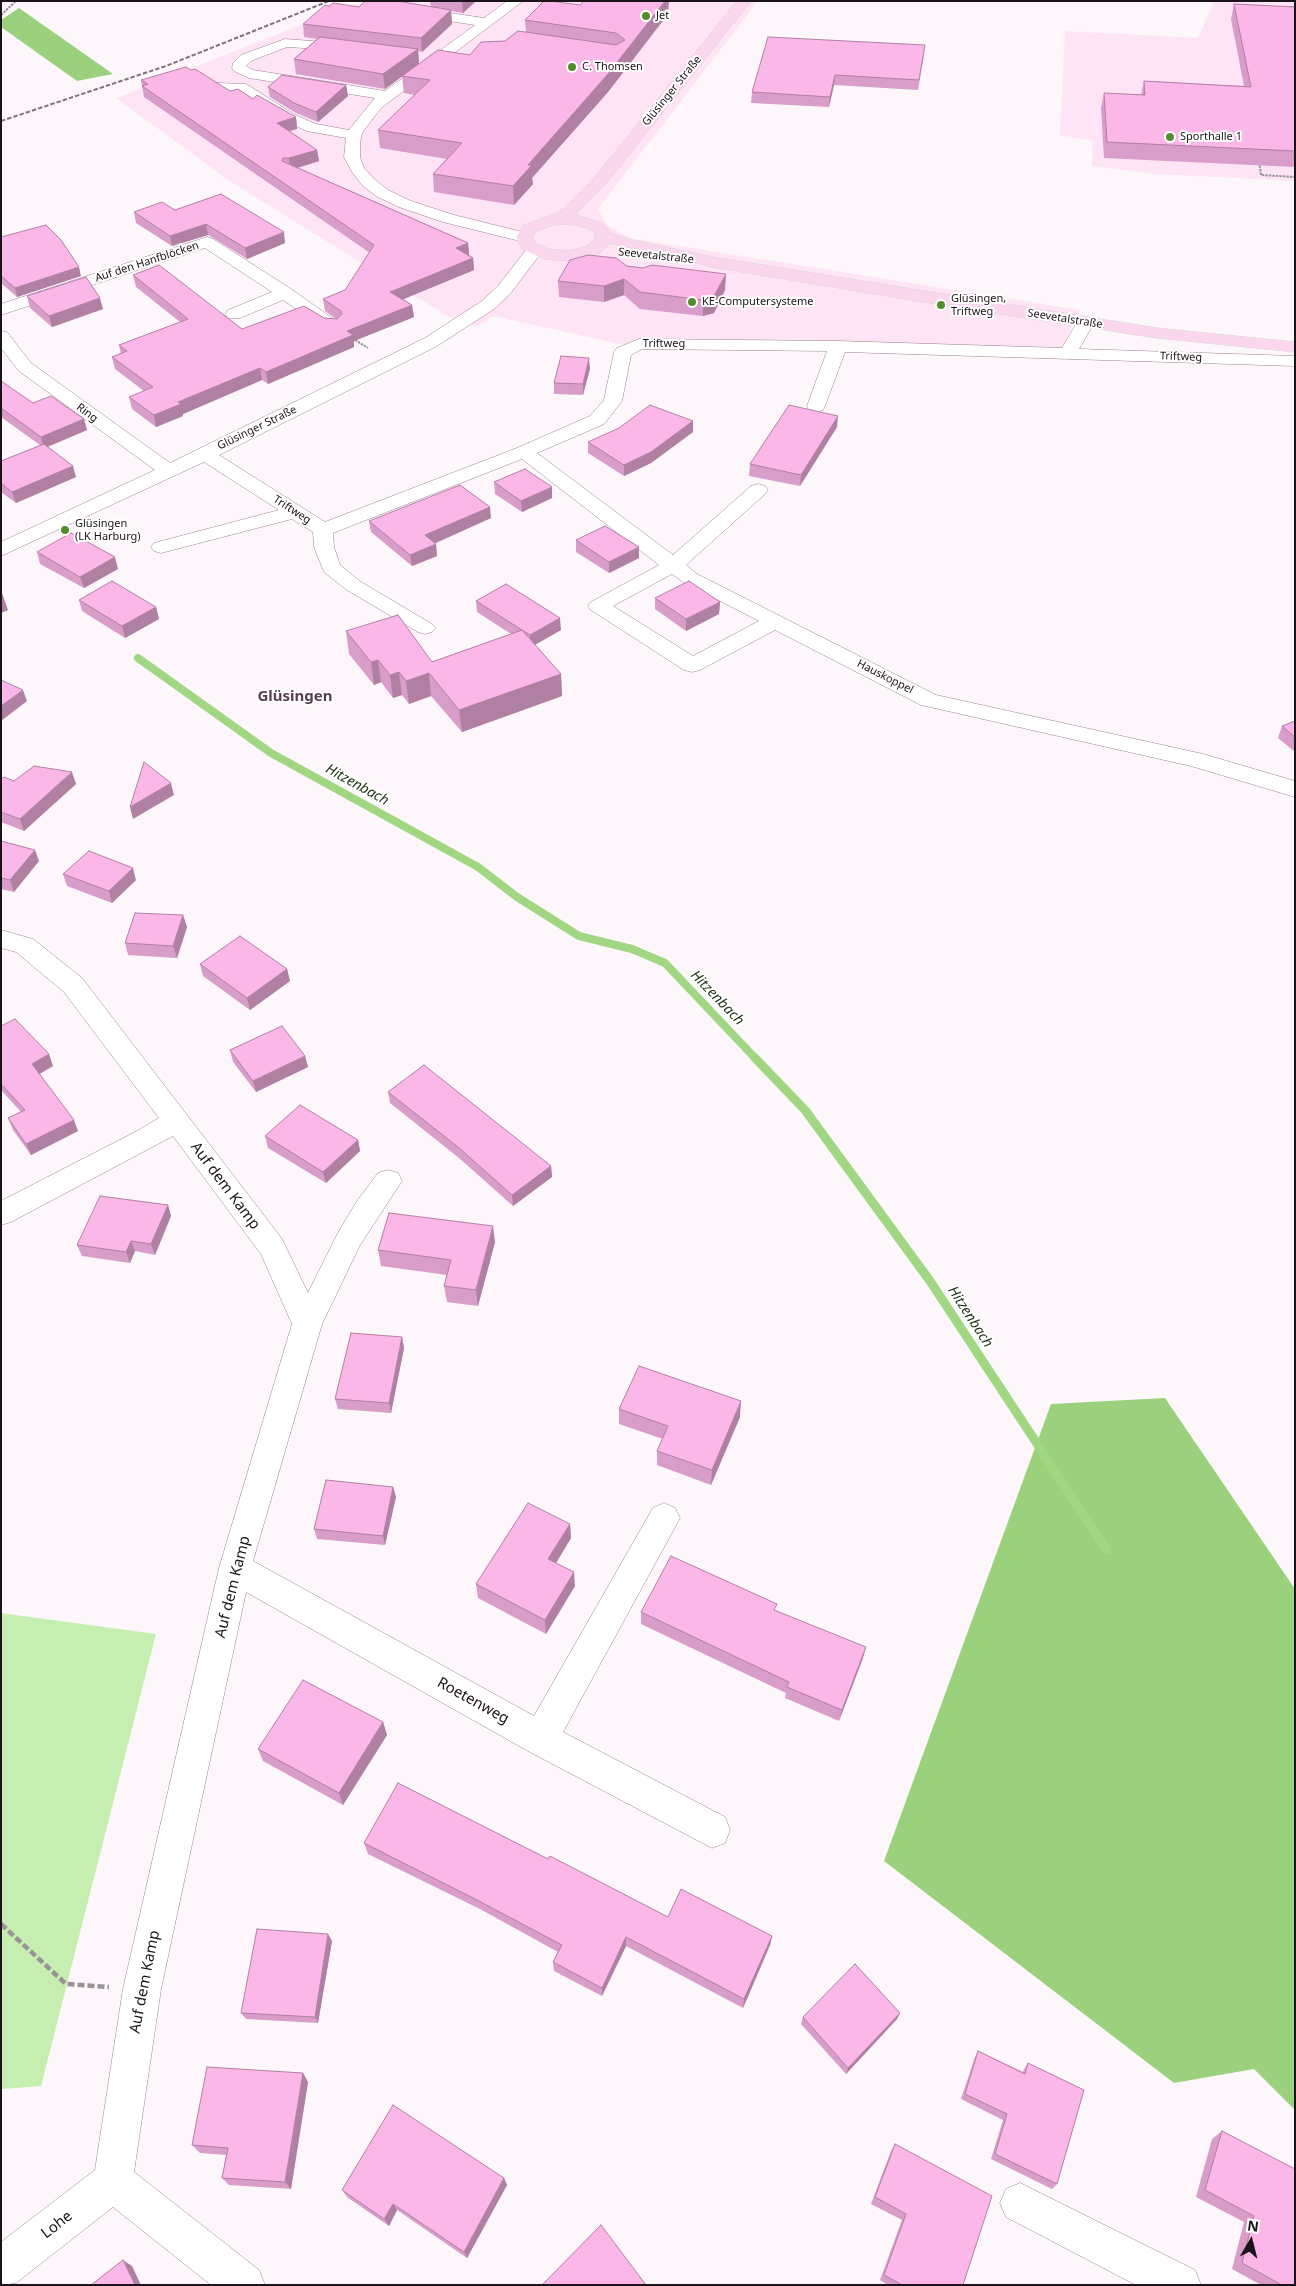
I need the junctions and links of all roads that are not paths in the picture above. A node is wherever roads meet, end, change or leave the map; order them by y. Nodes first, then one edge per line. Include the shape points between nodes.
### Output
1 (516, 1) edge
2 (744, 1) edge
3 (399, 10) edge
4 (487, 23) junction
5 (363, 50) edge
6 (470, 54) edge
7 (443, 56) junction
8 (418, 57) edge
9 (217, 86) edge
10 (388, 96) junction
11 (354, 135) junction
12 (600, 181) junction
13 (558, 219) junction
14 (587, 222) junction
15 (466, 223) junction
16 (536, 224) junction
17 (604, 236) junction
18 (524, 237) junction
19 (534, 250) junction
20 (593, 250) junction
21 (557, 256) junction
22 (718, 263) junction
23 (504, 290) junction
24 (285, 293) junction
25 (1, 310) edge
26 (234, 314) dead end
27 (1085, 323) junction
28 (333, 326) edge
29 (1, 336) edge
30 (838, 346) junction
31 (1295, 348) edge
32 (1067, 354) junction
33 (1295, 361) edge
34 (816, 406) dead end
35 (524, 452) junction
36 (205, 454) junction
37 (169, 471) junction
38 (758, 490) dead end
39 (294, 512) junction
40 (323, 530) junction
41 (161, 547) dead end
42 (1, 550) edge
43 (674, 565) junction
44 (775, 621) junction
45 (425, 628) dead end
46 (1295, 789) edge
47 (1, 939) edge
48 (176, 1121) junction
49 (388, 1181) dead end
50 (1, 1214) edge
51 (307, 1324) junction
52 (664, 1518) dead end
53 (236, 1568) junction
54 (540, 1740) junction
55 (712, 1830) dead end
56 (113, 2181) junction
57 (1020, 2203) dead end
58 (1, 2268) edge
59 (244, 2285) edge
60 (1180, 2285) edge

1 - 4 street
2 - 12 main road, Glüsinger Straße
3 - 4 street
4 - 7 street
5 - 10 street via 285,43 246,58 239,66 249,74
6 - 7 street
7 - 8 street
7 - 10 street
9 - 11 street via 241,87 312,128
10 - 11 street via 365,117
11 - 15 street, Glüsinger Straße via 352,157 368,182 405,204
12 - 13 main road, Glüsinger Straße
12 - 14 main road, Glüsinger Straße via 587,213
13 - 14 main road, Glüsinger Straße
13 - 16 main road, Glüsinger Straße
14 - 17 main road via 602,231
15 - 16 street, Glüsinger Straße
15 - 18 street, Glüsinger Straße
16 - 18 main road
17 - 20 main road
17 - 22 main road, Seevetalstraße
18 - 19 main road
19 - 21 main road, Glüsinger Straße
19 - 23 street, Glüsinger Straße
20 - 21 main road, Glüsinger Straße
20 - 22 main road, Seevetalstraße
21 - 23 street, Glüsinger Straße
22 - 27 main road, Seevetalstraße
23 - 36 street, Glüsinger Straße via 488,305 431,342
24 - 25 street, Auf den Hanfblöcken via 207,242
24 - 26 street
24 - 28 street, Auf den Hanfblöcken
27 - 31 main road, Seevetalstraße
27 - 32 street
29 - 37 street, Ring via 17,369
30 - 32 street, Triftweg
30 - 34 street
30 - 35 street, Triftweg via 639,344 623,352 613,402 597,420
32 - 33 street, Triftweg
35 - 40 street, Triftweg
35 - 43 street, Hauskoppel
36 - 37 street, Glüsinger Straße
36 - 39 street, Triftweg
37 - 42 street, Glüsinger Straße
38 - 43 street
39 - 40 street, Triftweg
39 - 41 street
40 - 45 street via 328,562 335,572
43 - 44 street, Hauskoppel via 690,578
43 - 44 street via 598,606 692,665
44 - 46 street, Hauskoppel via 929,700 1195,759
47 - 48 street, Auf dem Kamp via 24,945 73,985
48 - 50 street
48 - 51 street, Auf dem Kamp via 272,1247
49 - 51 street via 349,1239
51 - 53 street, Auf dem Kamp
52 - 54 street
53 - 54 street, Roetenweg
53 - 56 street, Auf dem Kamp via 142,1989
54 - 55 street, Roetenweg
56 - 58 street, Lohe
56 - 59 street
57 - 60 street

